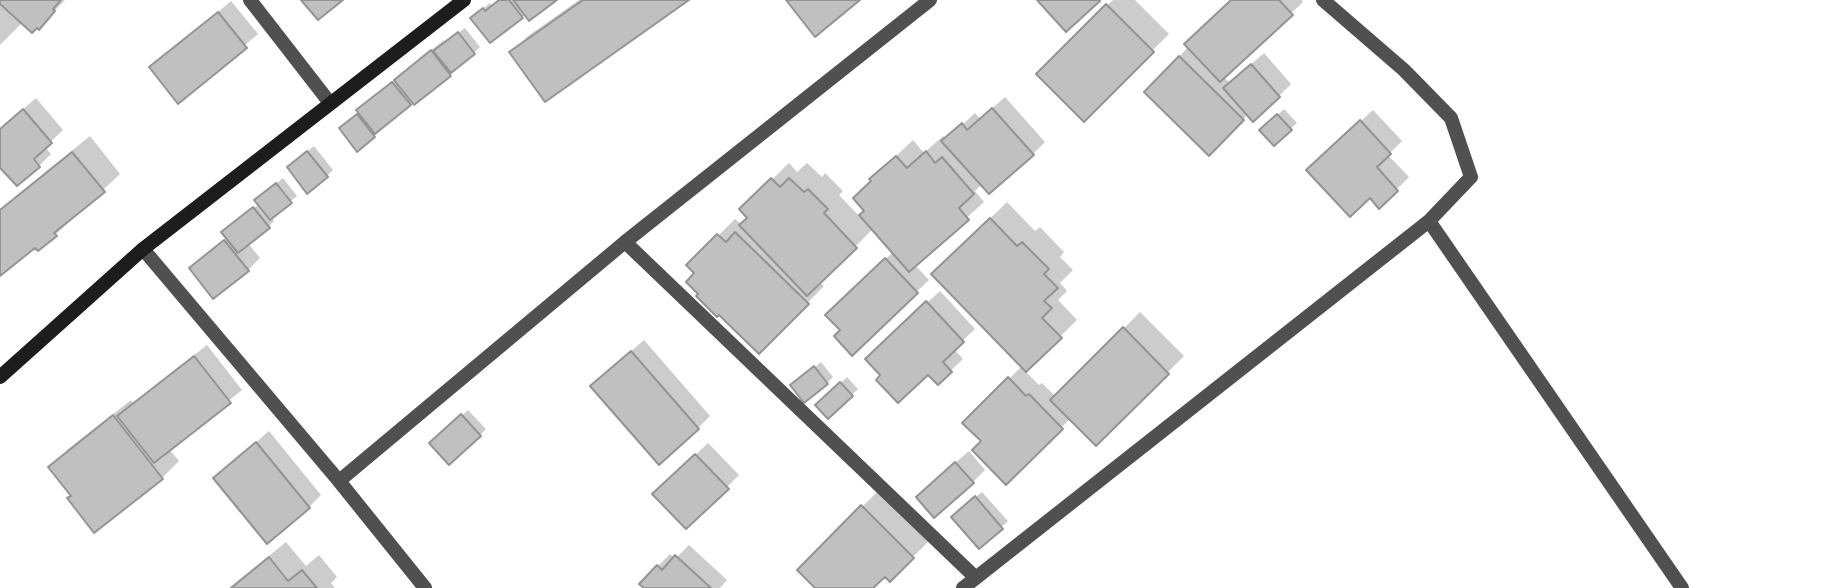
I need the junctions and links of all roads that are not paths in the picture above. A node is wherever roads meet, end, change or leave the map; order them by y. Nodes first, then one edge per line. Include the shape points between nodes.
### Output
1 (250, 0) edge
2 (464, 0) edge
3 (930, 0) edge
4 (1323, 0) edge
5 (331, 103) junction
6 (1429, 221) junction
7 (625, 242) junction
8 (143, 249) junction
9 (0, 377) edge
10 (339, 481) junction
11 (976, 578) junction
12 (425, 588) edge
13 (963, 588) edge
14 (1682, 588) edge

1 - 5 street
2 - 5 street
3 - 7 street
4 - 6 street via 1451,118 1471,177
5 - 8 street
6 - 11 street
6 - 14 street
7 - 10 street
7 - 11 street
8 - 9 street
8 - 10 street
10 - 12 street
11 - 13 street

